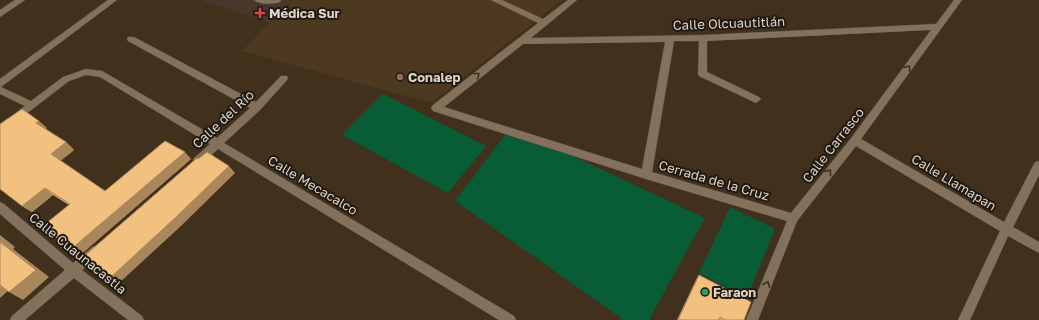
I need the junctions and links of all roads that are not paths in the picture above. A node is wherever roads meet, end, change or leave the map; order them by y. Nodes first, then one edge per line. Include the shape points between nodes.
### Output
1 (21, 0) edge
2 (113, 0) edge
3 (258, 0) edge
4 (277, 0) edge
5 (495, 0) edge
6 (573, 0) edge
7 (958, 0) edge
8 (0, 14) edge
9 (544, 23) junction
10 (938, 27) junction
11 (670, 38) junction
12 (703, 38) junction
13 (131, 39) dead end
14 (521, 41) junction
15 (284, 78) dead end
16 (0, 84) edge
17 (0, 90) edge
18 (756, 99) dead end
19 (32, 105) junction
20 (257, 107) junction
21 (0, 130) edge
22 (855, 140) junction
23 (218, 144) junction
24 (1039, 165) edge
25 (188, 170) edge
26 (646, 175) junction
27 (0, 207) edge
28 (793, 218) junction
29 (1006, 230) junction
30 (104, 244) edge
31 (1039, 248) edge
32 (74, 271) junction
33 (16, 320) edge
34 (138, 320) edge
35 (510, 320) edge
36 (752, 320) edge
37 (964, 320) edge

1 - 8 street
2 - 16 street
3 - 4 street
5 - 9 street
6 - 9 street
7 - 10 street, Calle Carrasco
9 - 14 street
10 - 12 street, Calle Olcuautitlán
22 -> 10 street, Calle Carrasco
11 - 12 street, Calle Olcuautitlán
11 - 14 street, Calle Olcuautitlán
11 - 26 street, Cerrada de la Cruz
12 - 18 street via 702,74
13 - 20 street
26 -> 14 street via 436,108
15 - 20 street, Calle del Río
17 - 19 street
19 - 21 street
19 - 23 street, Calle Mecacalco via 66,79 86,72 102,74
20 - 23 street, Calle del Río
28 -> 22 street, Calle Carrasco
22 - 29 street, Calle Llamapan
23 - 25 street, Calle del Río
23 - 35 street, Calle Mecacalco
24 - 29 street
26 - 28 street, Cerrada de la Cruz
27 - 32 street, Calle Cuaunacastla
36 -> 28 street, Calle Carrasco
29 - 31 street, Calle Llamapan
29 - 37 street
30 - 32 street
32 - 33 street
32 - 34 street, Calle Cuaunacastla

